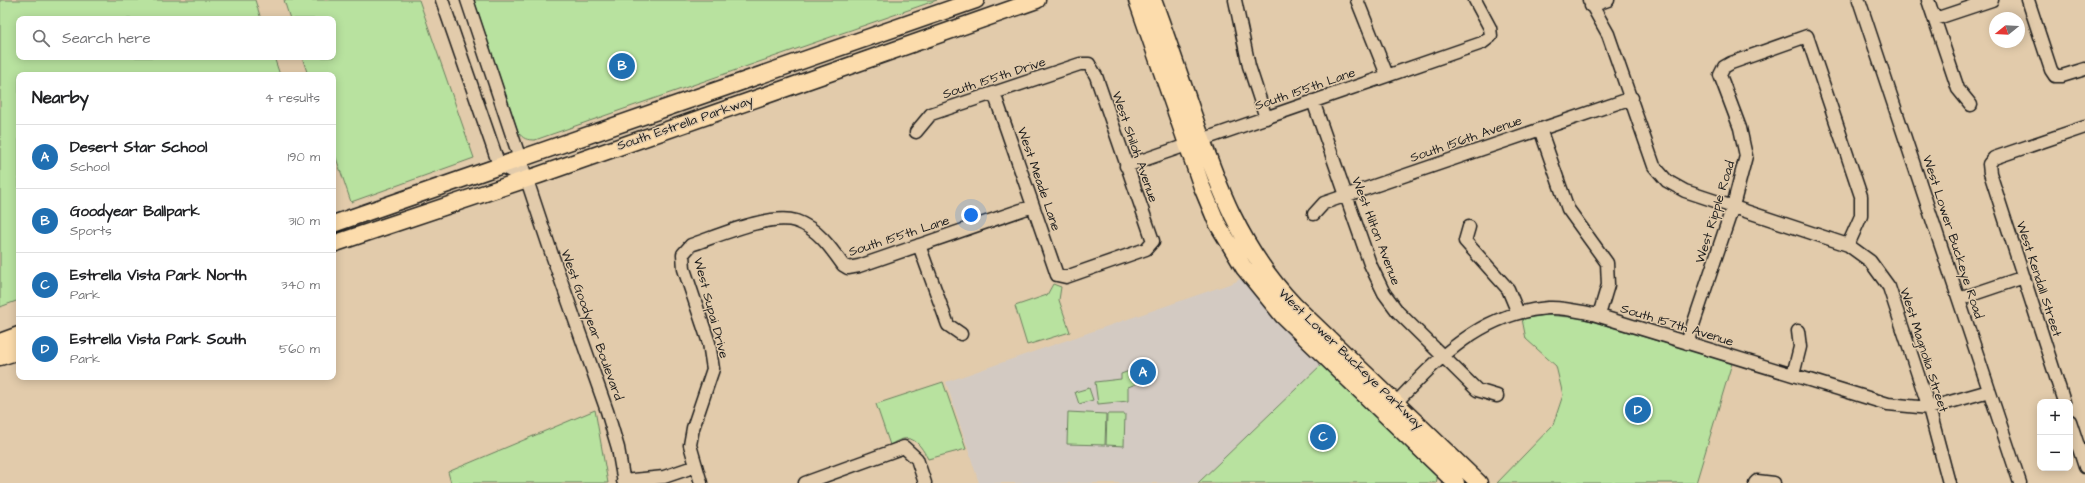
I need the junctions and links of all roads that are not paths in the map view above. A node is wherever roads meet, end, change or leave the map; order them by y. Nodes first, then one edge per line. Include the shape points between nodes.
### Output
1 (442, 0) edge
2 (467, 0) edge
3 (976, 0) edge
4 (1037, 0) edge
5 (1136, 0) edge
6 (1153, 0) edge
7 (1235, 0) edge
8 (1357, 0) edge
9 (1475, 0) edge
10 (1608, 0) edge
11 (1859, 0) edge
12 (1928, 0) edge
13 (1992, 0) edge
14 (2028, 0) edge
15 (1590, 3) edge
16 (1935, 19) junction
17 (1089, 64) joint
18 (2085, 69) edge
19 (1387, 76) junction
20 (994, 93) junction
21 (1632, 98) junction
22 (1313, 101) junction
23 (1971, 105) dead end
24 (1266, 118) junction
25 (2085, 127) edge
26 (1540, 129) junction
27 (916, 132) dead end
28 (1195, 142) junction
29 (519, 157) junction
30 (499, 165) junction
31 (1126, 166) junction
32 (526, 179) junction
33 (1346, 195) junction
34 (1033, 206) junction
35 (1733, 206) junction
36 (1314, 214) dead end
37 (336, 223) edge
38 (1469, 227) dead end
39 (336, 243) edge
40 (1848, 244) junction
41 (919, 245) junction
42 (843, 265) joint
43 (1057, 275) joint
44 (2024, 277) junction
45 (1958, 299) junction
46 (1518, 313) junction
47 (1599, 315) junction
48 (1798, 331) dead end
49 (961, 334) dead end
50 (16, 336) edge
51 (0, 342) edge
52 (1687, 343) junction
53 (16, 352) edge
54 (1444, 356) junction
55 (0, 357) edge
56 (1793, 375) junction
57 (1989, 391) junction
58 (1497, 396) dead end
59 (2063, 399) edge
60 (1929, 408) junction
61 (1391, 409) junction
62 (2073, 430) edge
63 (696, 466) junction
64 (2085, 467) edge
65 (1464, 468) junction
66 (624, 482) edge
67 (811, 482) edge
68 (1453, 482) edge
69 (1756, 482) edge
70 (701, 483) edge
71 (925, 483) edge
72 (1479, 483) edge
73 (1774, 483) edge
74 (1949, 483) edge
75 (2020, 483) edge

1 - 30 street
2 - 29 street
3 - 29 main road, South Estrella Parkway
4 - 32 main road, South Estrella Parkway
5 - 28 main road, West Lower Buckeye Parkway
6 - 28 main road, West Lower Buckeye Parkway
7 - 24 street via 1249,66
8 - 19 street
9 - 19 street, South 155th Lane via 1490,28 1491,36 1482,42
10 - 15 street
11 - 45 street, West Lower Buckeye Road
12 - 16 street
13 - 16 street
14 - 18 street via 2055,76
15 - 21 street, West Magnolia Street via 1608,34
16 - 23 street via 1958,89
17 - 20 street, South 155th Drive via 1080,64
17 - 31 street, West Shiloh Avenue via 1096,76
19 - 22 street, South 155th Lane
20 - 27 street, South 155th Drive via 931,114
20 - 34 street, West Meade Lane
21 - 26 street, South 156th Avenue
21 - 35 street, West Magnolia Street via 1654,166 1667,181 1685,191
22 - 24 street, South 155th Lane
22 - 33 street, West Hilton Avenue
24 - 28 street, South 155th Lane
25 - 44 street, West Kendall Street via 1994,158 1989,164
26 - 33 street, South 156th Avenue
26 - 47 street via 1568,209 1607,262 1608,285
28 - 31 street, South 155th Lane
28 - 61 main road, West Lower Buckeye Parkway via 1252,252 1278,288
29 - 30 main road, South Estrella Parkway
29 - 32 street, West Goodyear Boulevard
30 - 32 street
30 - 37 main road, South Estrella Parkway
31 - 43 street, West Shiloh Avenue via 1153,241 1146,249 1066,277
32 - 39 main road, South Estrella Parkway
32 - 66 street, West Goodyear Boulevard via 607,411 618,448
33 - 36 street, South 156th Avenue via 1324,203
33 - 54 street, West Hilton Avenue via 1370,264 1384,293 1398,312
34 - 41 street, South 155th Lane
34 - 43 street, West Meade Lane
35 - 40 street, West Magnolia Street
35 - 40 street, West Ripple Road via 1746,156 1740,128 1720,75 1724,67 1807,36 1861,196 1861,216
35 - 52 street, West Ripple Road
38 - 46 street via 1466,241 1508,289
40 - 60 street, West Magnolia Street via 1870,261 1889,287
41 - 42 street, South 155th Lane via 859,266 848,268
41 - 49 street via 948,325
42 - 63 street, West Supai Drive via 816,233 795,221 760,222 691,245 683,254 684,269 709,343 713,370 693,428 690,445
44 - 45 street
44 - 59 street, West Kendall Street
45 - 57 street, West Lower Buckeye Road
46 - 47 street, South 157th Avenue via 1558,308
46 - 54 street, South 157th Avenue via 1479,328
47 - 52 street, South 157th Avenue
48 - 56 street via 1800,347
50 - 51 main road
52 - 56 street, South 157th Avenue
53 - 55 main road
54 - 58 street, West Hilton Avenue via 1478,390
54 - 61 street, South 157th Avenue
56 - 60 street, South 157th Avenue via 1888,404
57 - 60 street, South 157th Avenue
57 - 75 street, West Lower Buckeye Road
60 - 74 street, West Magnolia Street
61 - 65 main road, West Lower Buckeye Parkway
61 - 68 main road, West Lower Buckeye Parkway
62 - 64 street
63 - 66 street via 664,477
63 - 70 street, West Supai Drive
65 - 68 street
65 - 72 main road, West Lower Buckeye Parkway
67 - 71 street via 904,447 918,459
69 - 73 street

